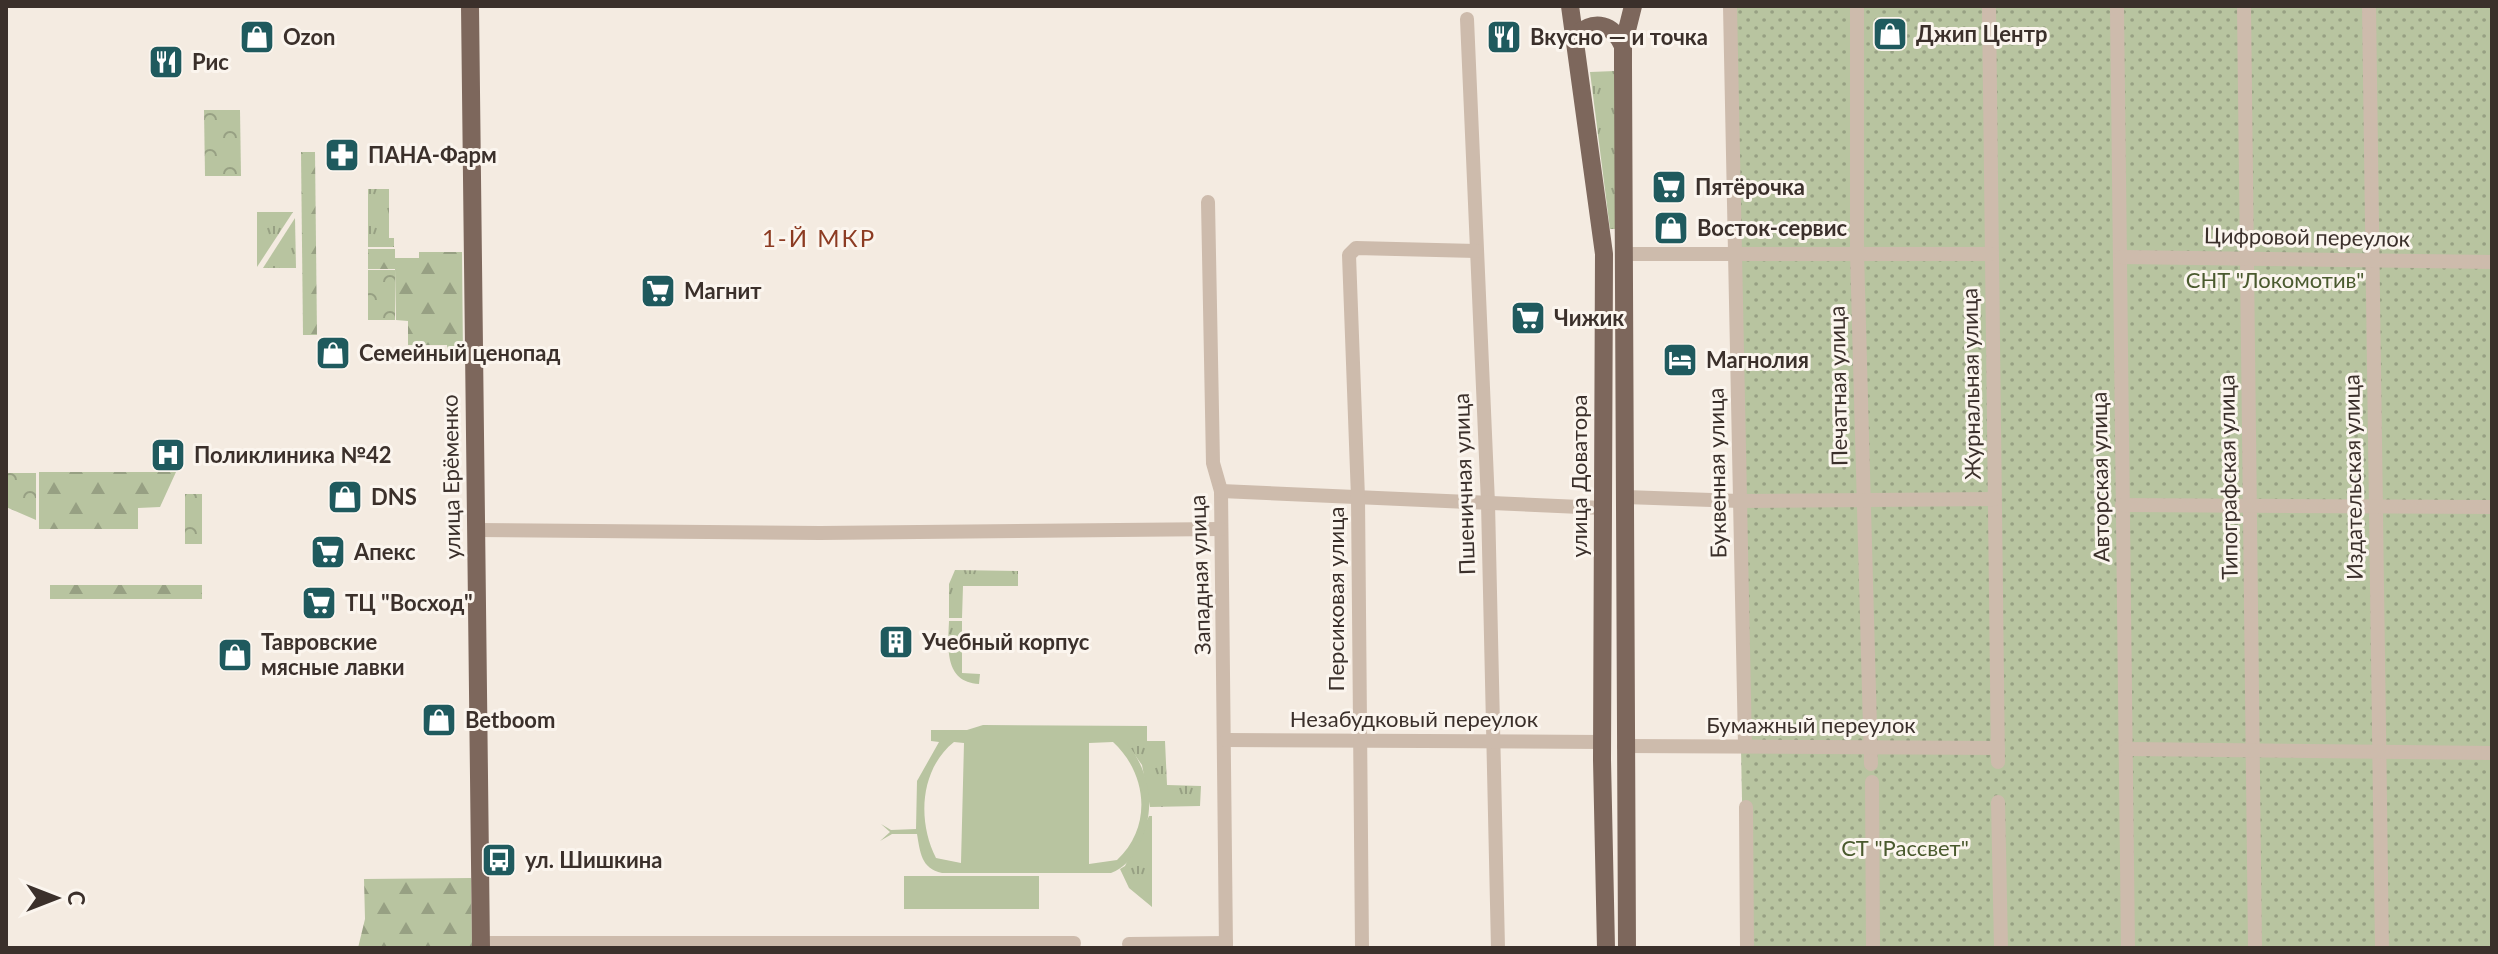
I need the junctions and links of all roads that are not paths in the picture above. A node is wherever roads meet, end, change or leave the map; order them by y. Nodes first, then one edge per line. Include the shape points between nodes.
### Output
1 (470, 6) edge
2 (1570, 6) edge
3 (1633, 6) edge
4 (1730, 6) edge
5 (1857, 6) edge
6 (1989, 6) edge
7 (2117, 6) edge
8 (2244, 6) edge
9 (2369, 6) edge
10 (1467, 19) dead end
11 (1576, 35) junction
12 (1623, 46) junction
13 (1208, 202) dead end
14 (1476, 251) junction
15 (1734, 253) junction
16 (1857, 253) junction
17 (1625, 254) junction
18 (1991, 254) junction
19 (2121, 257) junction
20 (2247, 258) junction
21 (2372, 260) junction
22 (2492, 262) edge
23 (1221, 491) junction
24 (1625, 497) junction
25 (1358, 498) junction
26 (1994, 499) junction
27 (1863, 500) junction
28 (1740, 501) junction
29 (1488, 503) junction
30 (2122, 505) junction
31 (2251, 505) junction
32 (2376, 506) junction
33 (2492, 507) edge
34 (1603, 508) junction
35 (1221, 529) junction
36 (476, 530) junction
37 (1226, 740) junction
38 (1359, 741) junction
39 (1493, 741) junction
40 (1602, 742) junction
41 (1624, 746) junction
42 (1745, 746) junction
43 (1871, 747) junction
44 (2127, 749) junction
45 (2253, 750) junction
46 (2379, 750) junction
47 (2492, 753) edge
48 (1998, 755) joint
49 (1871, 764) dead end
50 (1872, 782) dead end
51 (1998, 802) dead end
52 (1746, 807) dead end
53 (1074, 943) dead end
54 (1129, 944) dead end
55 (481, 945) edge
56 (1226, 945) edge
57 (1362, 948) edge
58 (1498, 948) edge
59 (1606, 948) edge
60 (1627, 948) edge
61 (1747, 948) edge
62 (1873, 948) edge
63 (2001, 948) edge
64 (2128, 948) edge
65 (2255, 948) edge
66 (2382, 948) edge

1 - 36 main road, улица Ерёменко
2 - 11 main road, улица Доватора
3 - 12 main road, улица Доватора
4 - 15 street, Буквенная улица
5 - 16 street, Печатная улица
6 - 18 street, Журнальная улица
7 - 19 street, Авторская улица
8 - 20 street, Типографская улица
9 - 21 street, Издательская улица
10 - 14 street, Пшеничная улица
11 - 12 main road via 1603,25 1618,34
11 - 34 main road, улица Доватора via 1603,243
12 - 17 main road, улица Доватора
13 - 23 street, Западная улица via 1213,463
14 - 25 street, Персиковая улица via 1351,250
14 - 29 street, Пшеничная улица
15 - 16 street
15 - 17 street
15 - 28 street, Буквенная улица
16 - 18 street
16 - 27 street, Печатная улица
17 - 24 main road, улица Доватора
18 - 26 street, Журнальная улица
19 - 20 street, Цифровой переулок
19 - 30 street, Авторская улица
20 - 21 street, Цифровой переулок
20 - 31 street, Типографская улица
21 - 22 street, Цифровой переулок
21 - 32 street, Издательская улица
23 - 25 street
23 - 35 street, Западная улица
24 - 28 street
24 - 41 main road, улица Доватора
25 - 29 street
25 - 38 street, Персиковая улица
26 - 27 street
26 - 48 street, Журнальная улица
27 - 28 street
27 - 43 street, Печатная улица
28 - 42 street, Буквенная улица
29 - 34 street
29 - 39 street, Пшеничная улица
30 - 31 street
30 - 44 street, Авторская улица
31 - 32 street
31 - 45 street, Типографская улица
32 - 33 street
32 - 46 street, Издательская улица
34 - 40 main road, улица Доватора
35 - 36 street
35 - 37 street, Западная улица
36 - 55 main road, улица Ерёменко
37 - 38 street, Незабудковый переулок
37 - 56 street, Западная улица
38 - 39 street, Незабудковый переулок
38 - 57 street, Персиковая улица
39 - 40 street, Незабудковый переулок
39 - 58 street, Пшеничная улица
40 - 59 main road, улица Доватора
41 - 42 street, Бумажный переулок
41 - 60 main road, улица Доватора
42 - 43 street, Бумажный переулок
43 - 48 street, Бумажный переулок
43 - 49 street, Печатная улица
44 - 45 street
44 - 64 street, Авторская улица
45 - 46 street
45 - 65 street, Типографская улица
46 - 47 street
46 - 66 street, Издательская улица
50 - 62 street
51 - 63 street
52 - 61 street
53 - 55 street
54 - 56 street

